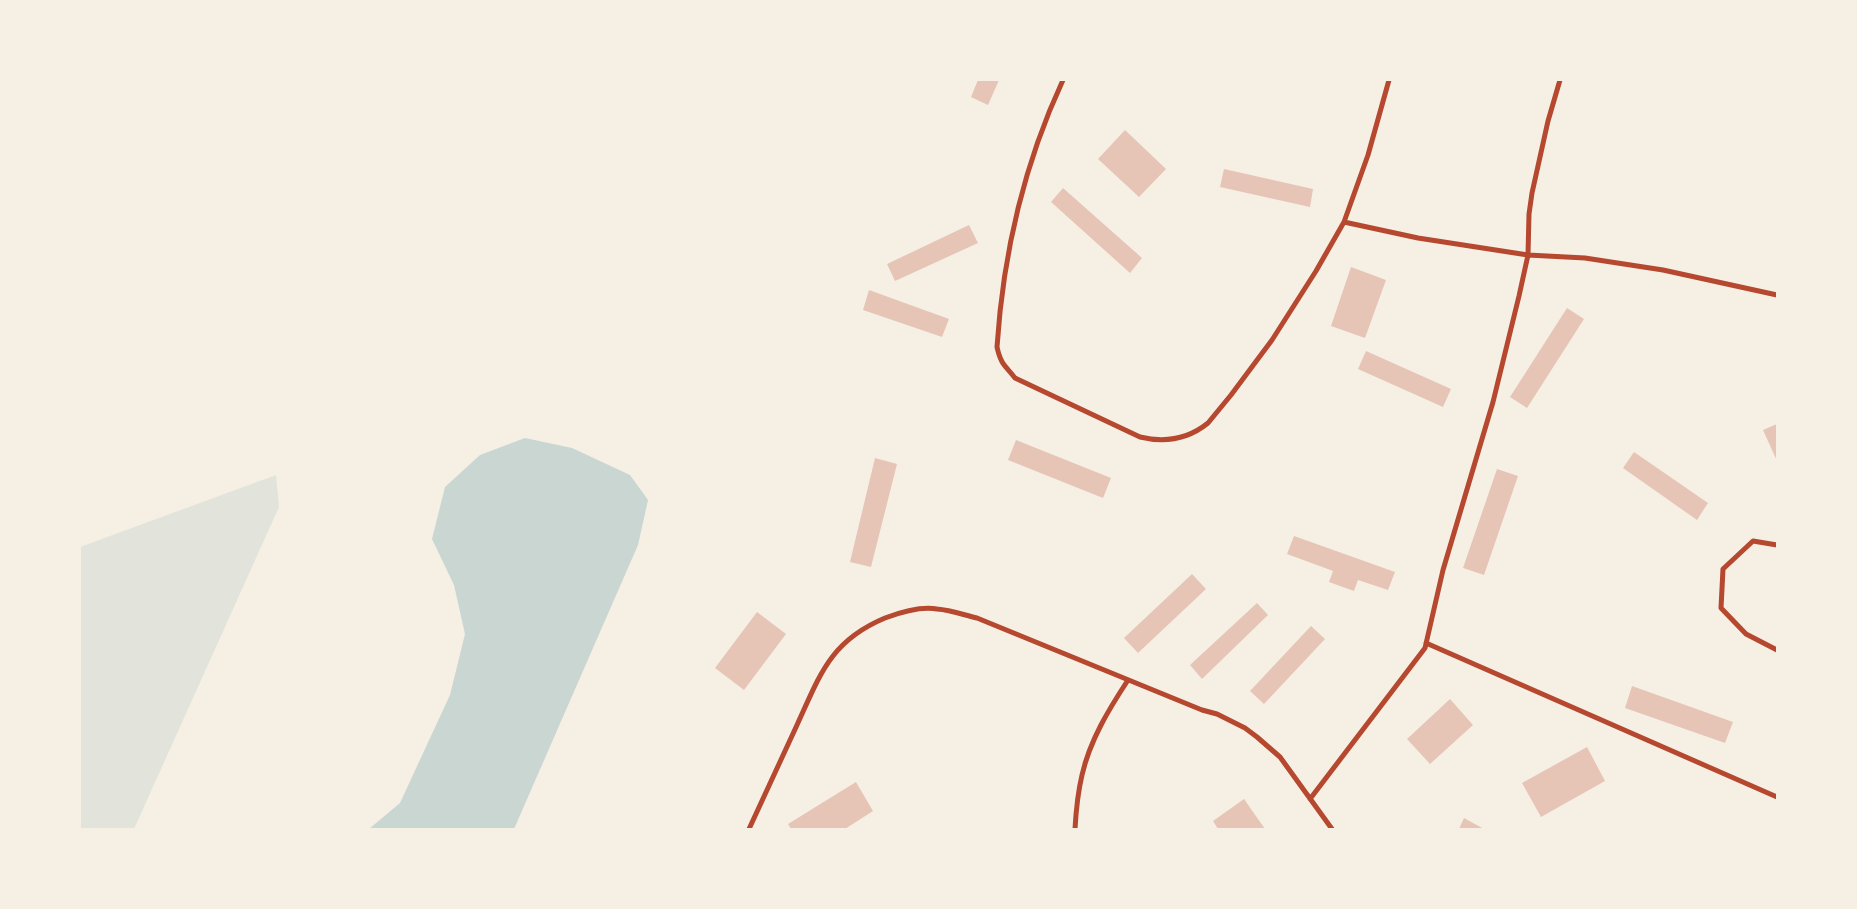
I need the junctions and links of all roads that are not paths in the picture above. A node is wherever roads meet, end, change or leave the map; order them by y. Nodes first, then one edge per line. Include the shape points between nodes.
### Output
1 (1063, 80) edge
2 (1389, 80) edge
3 (1560, 80) edge
4 (1344, 222) junction
5 (1528, 255) junction
6 (1777, 295) edge
7 (1777, 545) edge
8 (1426, 643) junction
9 (1777, 650) edge
10 (1128, 680) junction
11 (1777, 797) edge
12 (1310, 799) junction
13 (749, 829) edge
14 (1074, 829) edge
15 (1332, 829) edge

1 - 4 street via 1022,193 1007,260 997,347 1005,368 1015,378 1140,437 1157,441 1175,440 1200,429 1232,395 1272,340
2 - 4 street via 1368,155
3 - 5 street via 1532,193
4 - 5 street via 1418,238
5 - 6 street via 1584,258 1647,267
5 - 8 street via 1493,402 1443,570
7 - 9 street via 1753,541 1723,569 1721,608 1746,634
8 - 11 street
8 - 12 street
10 - 12 street via 1245,728 1280,757
10 - 13 street via 958,611 937,608 905,611 875,622 847,640 820,674
10 - 14 street via 1108,710 1090,748 1082,774
12 - 15 street

